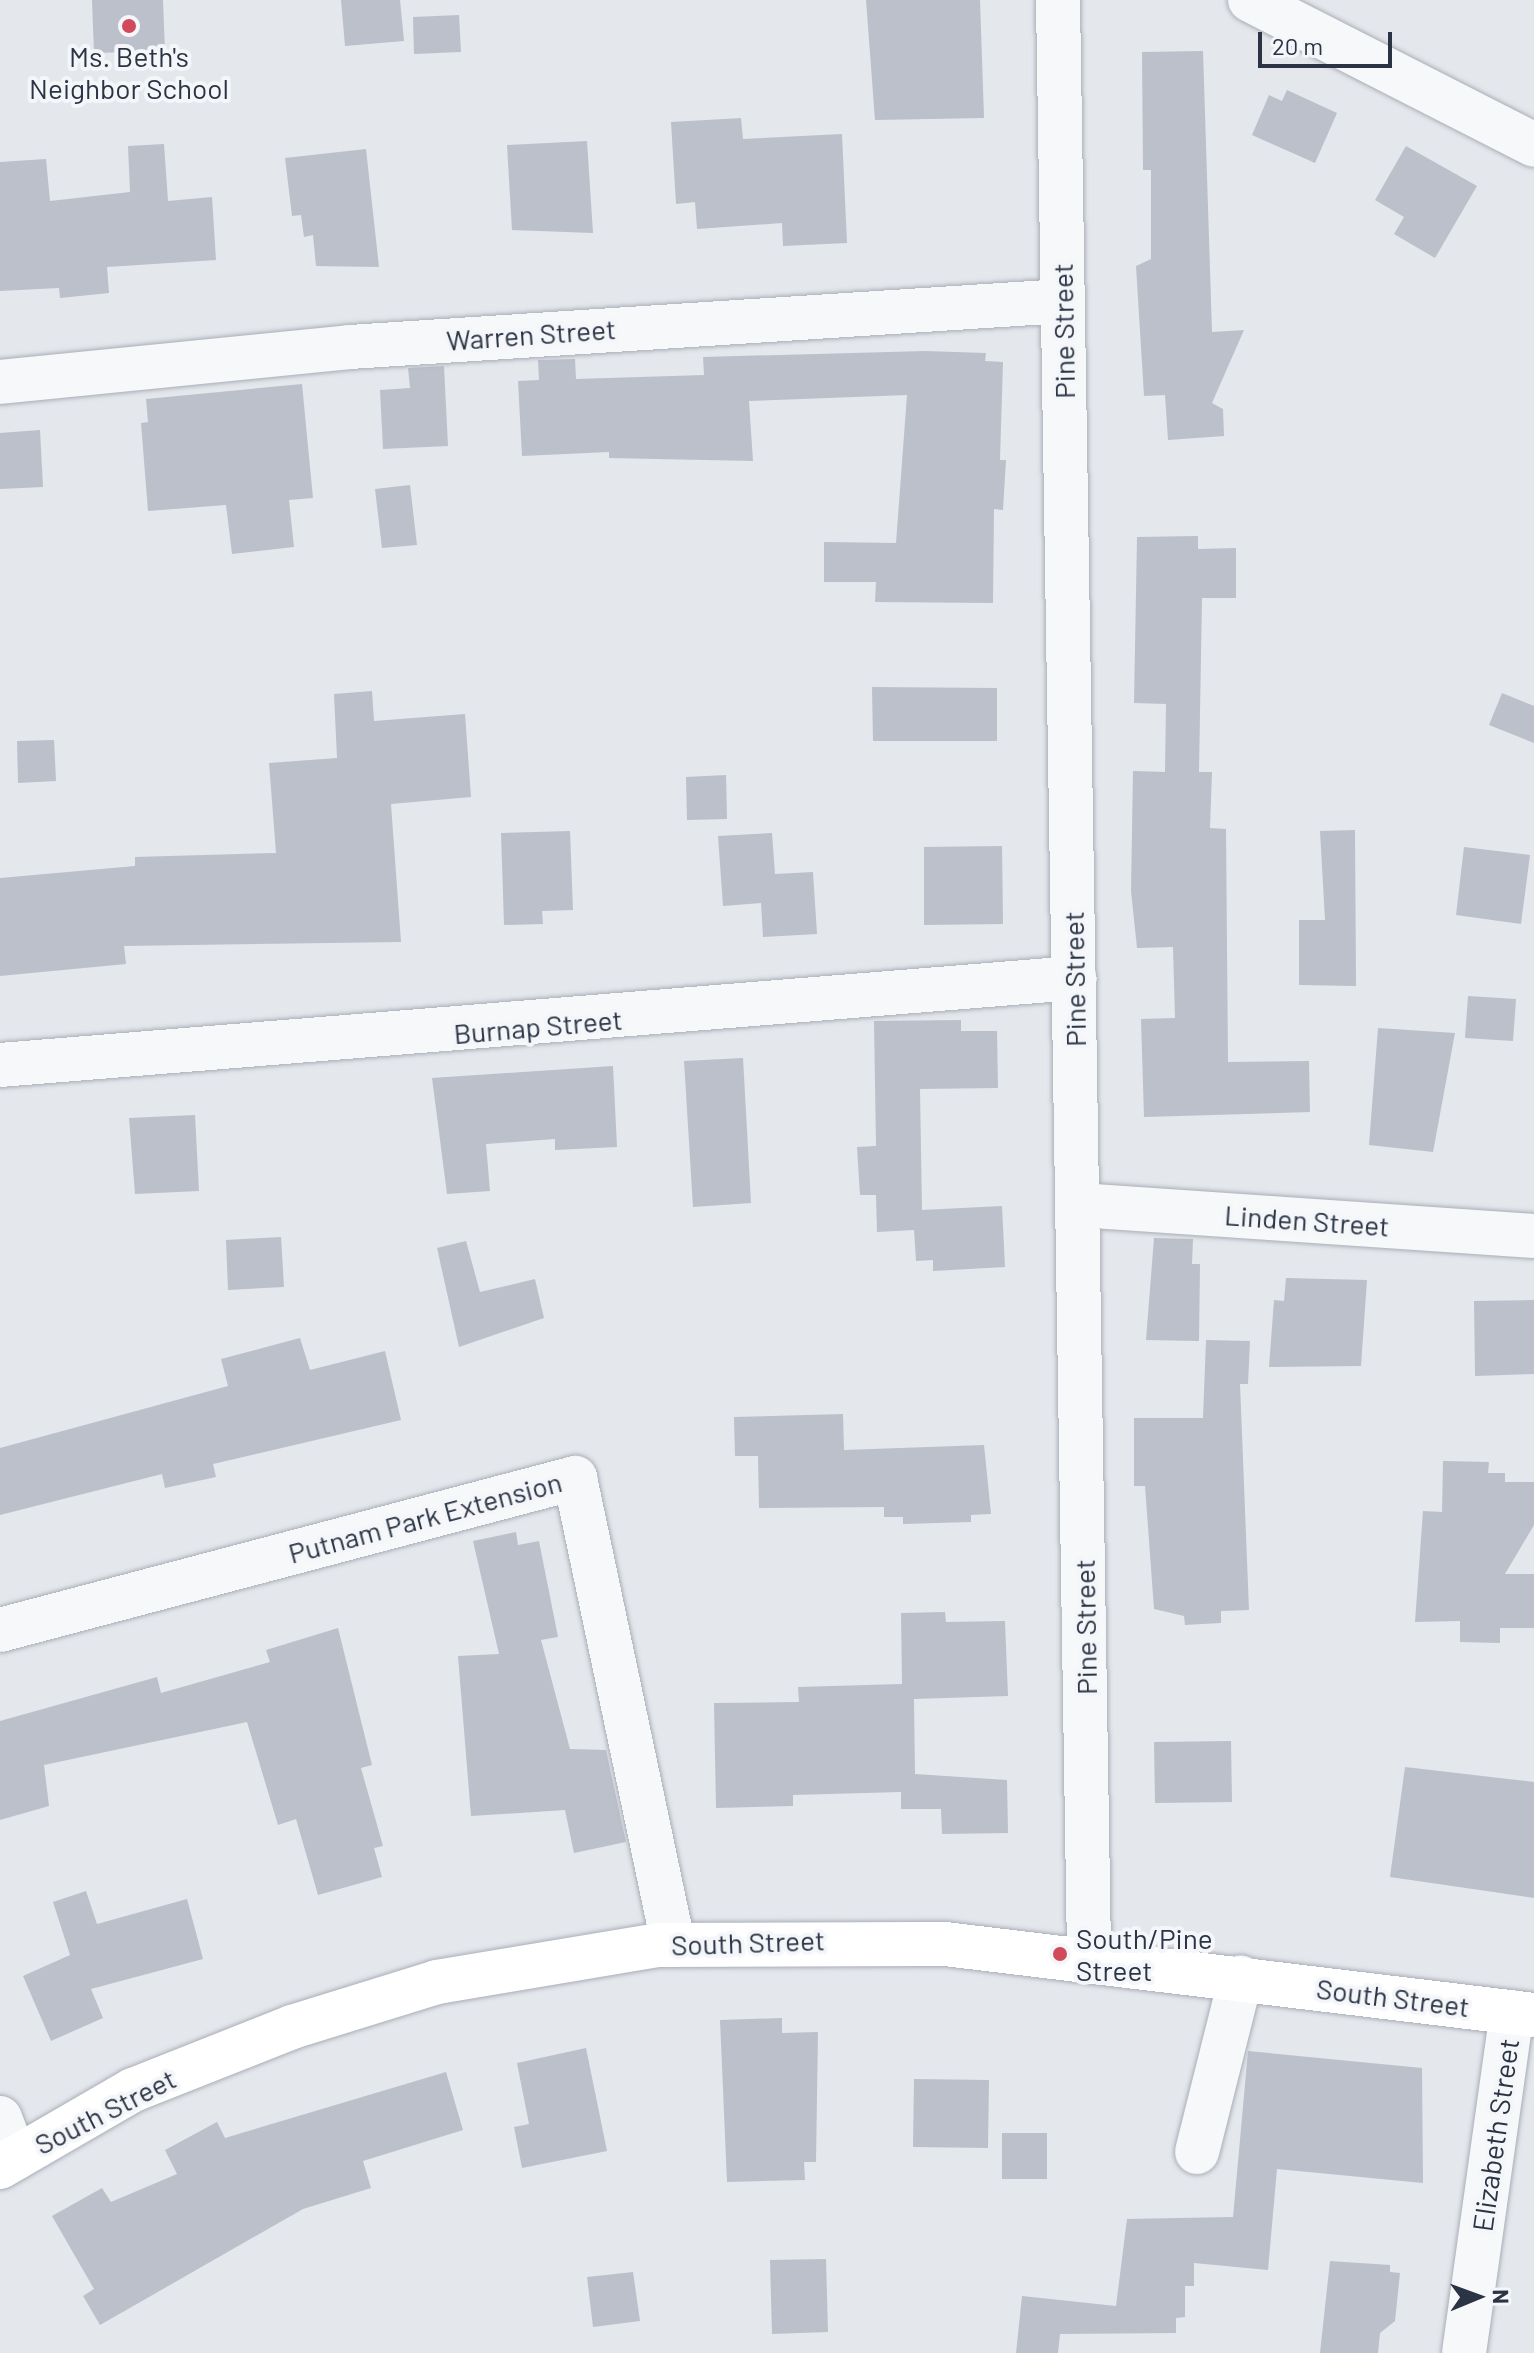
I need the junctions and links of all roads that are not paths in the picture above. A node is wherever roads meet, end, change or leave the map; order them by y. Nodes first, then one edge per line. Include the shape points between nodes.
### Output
1 (1058, 0) edge
2 (1250, 0) edge
3 (1534, 145) edge
4 (1063, 301) junction
5 (0, 382) edge
6 (1074, 978) junction
7 (0, 1065) edge
8 (1079, 1205) junction
9 (1534, 1236) edge
10 (0, 1630) edge
11 (673, 1945) junction
12 (1089, 1958) junction
13 (1241, 1977) junction
14 (1523, 2013) edge
15 (5, 2148) edge
16 (1197, 2152) dead end
17 (1464, 2353) edge

1 - 4 street, Pine Street
2 - 3 street
4 - 5 street, Warren Street via 365,346
4 - 6 street, Pine Street
6 - 7 street, Burnap Street
6 - 8 street, Pine Street
8 - 9 street, Linden Street
8 - 12 street, Pine Street
10 - 11 street, Putnam Park Extension via 575,1478
11 - 12 main road, South Street via 825,1939
11 - 15 main road, South Street via 526,1963 292,2027
12 - 13 main road, South Street
13 - 14 main road, South Street
13 - 16 street
14 - 17 street, Elizabeth Street

